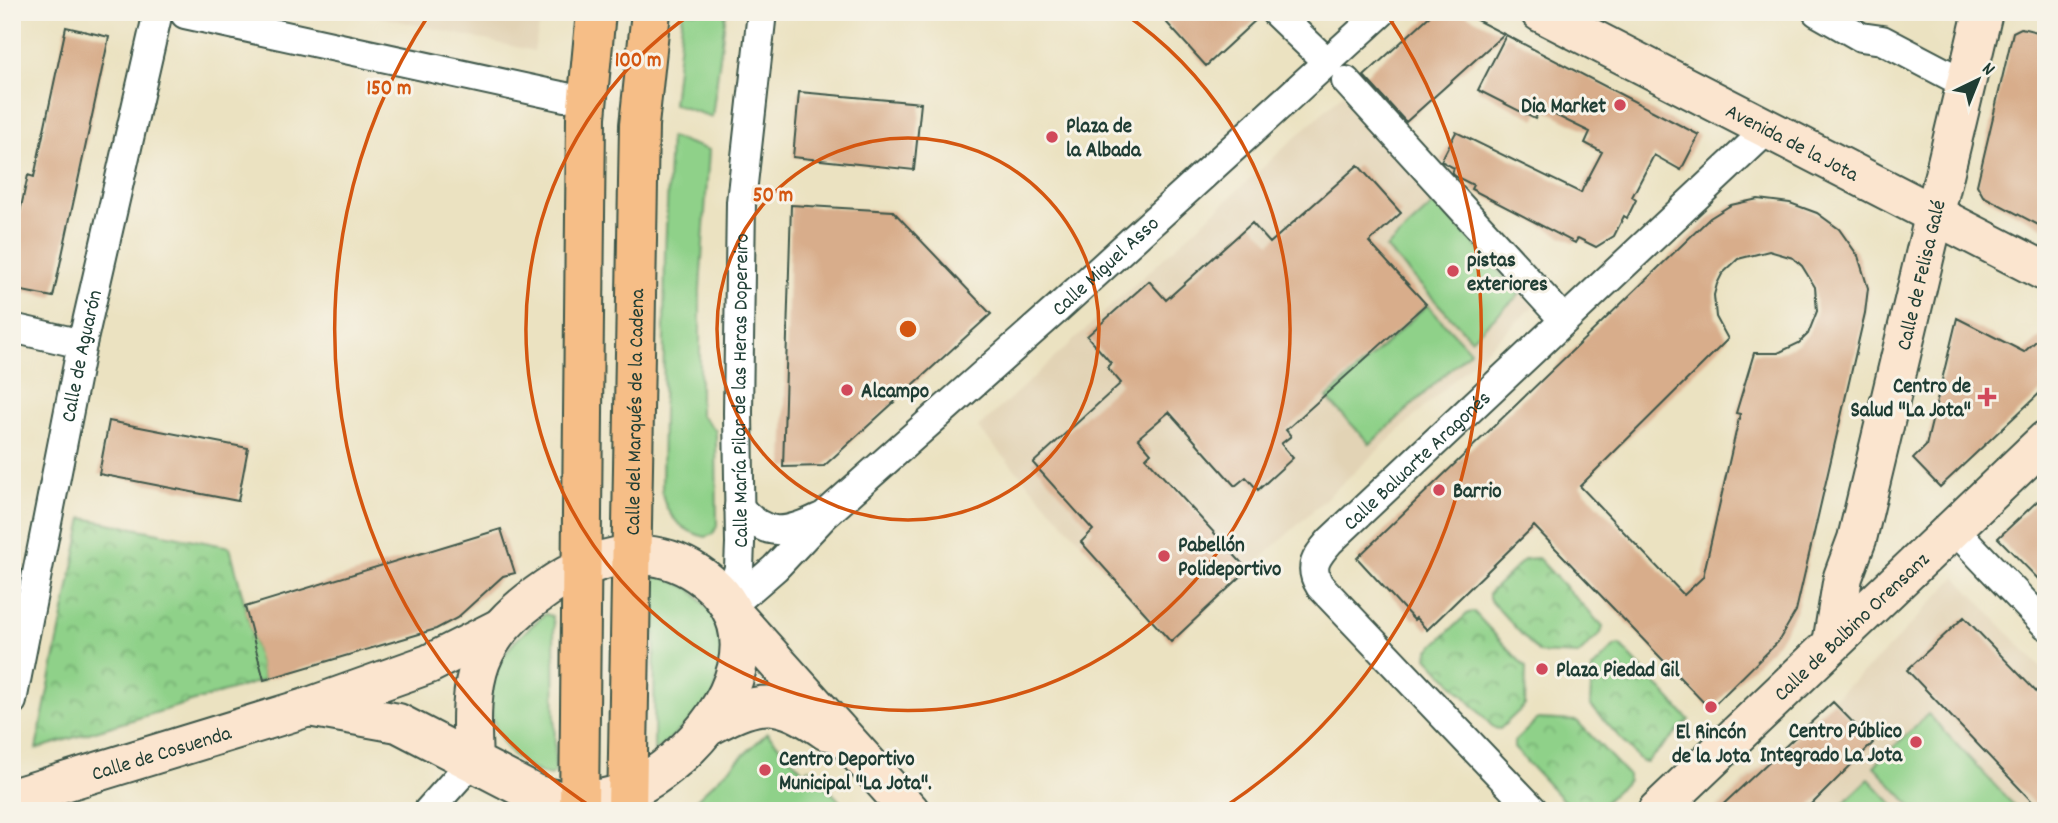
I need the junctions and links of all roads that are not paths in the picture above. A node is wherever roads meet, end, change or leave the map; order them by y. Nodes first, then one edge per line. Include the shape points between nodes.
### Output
1 (596, 12) edge
2 (651, 12) edge
3 (762, 12) edge
4 (1275, 12) edge
5 (1382, 12) edge
6 (1540, 12) edge
7 (1817, 12) edge
8 (1983, 12) edge
9 (172, 13) edge
10 (1337, 71) junction
11 (1966, 84) junction
12 (565, 97) dead end
13 (1768, 130) junction
14 (1934, 214) junction
15 (2046, 272) edge
16 (1564, 320) junction
17 (12, 328) edge
18 (82, 344) junction
19 (2046, 440) edge
20 (739, 507) junction
21 (825, 515) junction
22 (1954, 528) junction
23 (1857, 539) junction
24 (629, 554) junction
25 (580, 569) junction
26 (1892, 586) junction
27 (732, 608) junction
28 (2046, 625) edge
29 (498, 629) junction
30 (1832, 644) junction
31 (12, 701) edge
32 (309, 707) junction
33 (711, 725) junction
34 (853, 748) junction
35 (473, 761) junction
36 (12, 799) edge
37 (628, 802) edge
38 (579, 806) edge
39 (428, 811) edge
40 (910, 811) edge
41 (1535, 811) edge
42 (1657, 811) edge

1 - 25 main road via 586,117
2 - 24 main road, Calle del Marqués de la Cadena via 639,125
3 - 20 street, Calle María Pilar de las Heras Dopereiro via 741,202
4 - 10 street
5 - 10 street, Calle Miguel Asso
6 - 13 street, Avenida de la Jota
7 - 11 street
8 - 11 street, Calle de Felisa Galé
9 - 12 street
9 - 18 street, Calle de Aguarón
10 - 16 street
10 - 21 street, Calle Miguel Asso via 1057,309
11 - 14 street, Calle de Felisa Galé
13 - 14 street, Avenida de la Jota
13 - 16 street, Calle Baluarte Aragonés
14 - 15 street, Avenida de la Jota
14 - 23 street, Calle de Felisa Galé
16 - 41 street, Calle Baluarte Aragonés via 1330,541 1313,564 1320,586
17 - 18 street
18 - 31 street, Calle de Aguarón
19 - 22 street, Calle de Balbino Orensanz
20 - 21 street, Calle Miguel Asso via 755,524 782,532
20 - 27 street, Calle María Pilar de las Heras Dopereiro via 739,568
21 - 27 street, Calle Miguel Asso
22 - 26 street, Calle de Balbino Orensanz
22 - 28 street
23 - 26 street via 1867,562
23 - 30 street, Calle de Felisa Galé via 1843,577
24 - 25 street
24 - 27 street via 648,553 674,560 706,579
24 - 37 main road, Calle del Marqués de la Cadena
25 - 29 street via 526,603
25 - 38 main road
26 - 30 street, Calle de Balbino Orensanz
27 - 33 street via 740,645 736,671
27 - 34 street
29 - 32 street, Calle de Cosuenda via 429,664
29 - 35 street via 475,676
30 - 42 street, Calle de Balbino Orensanz
32 - 35 street, Calle de Cosuenda via 398,723
32 - 36 street, Calle de Cosuenda
33 - 34 street via 753,705 782,706
33 - 37 street
34 - 40 street
35 - 38 street, Calle de Cosuenda via 535,794
35 - 39 street
37 - 38 street, Calle de Cosuenda

